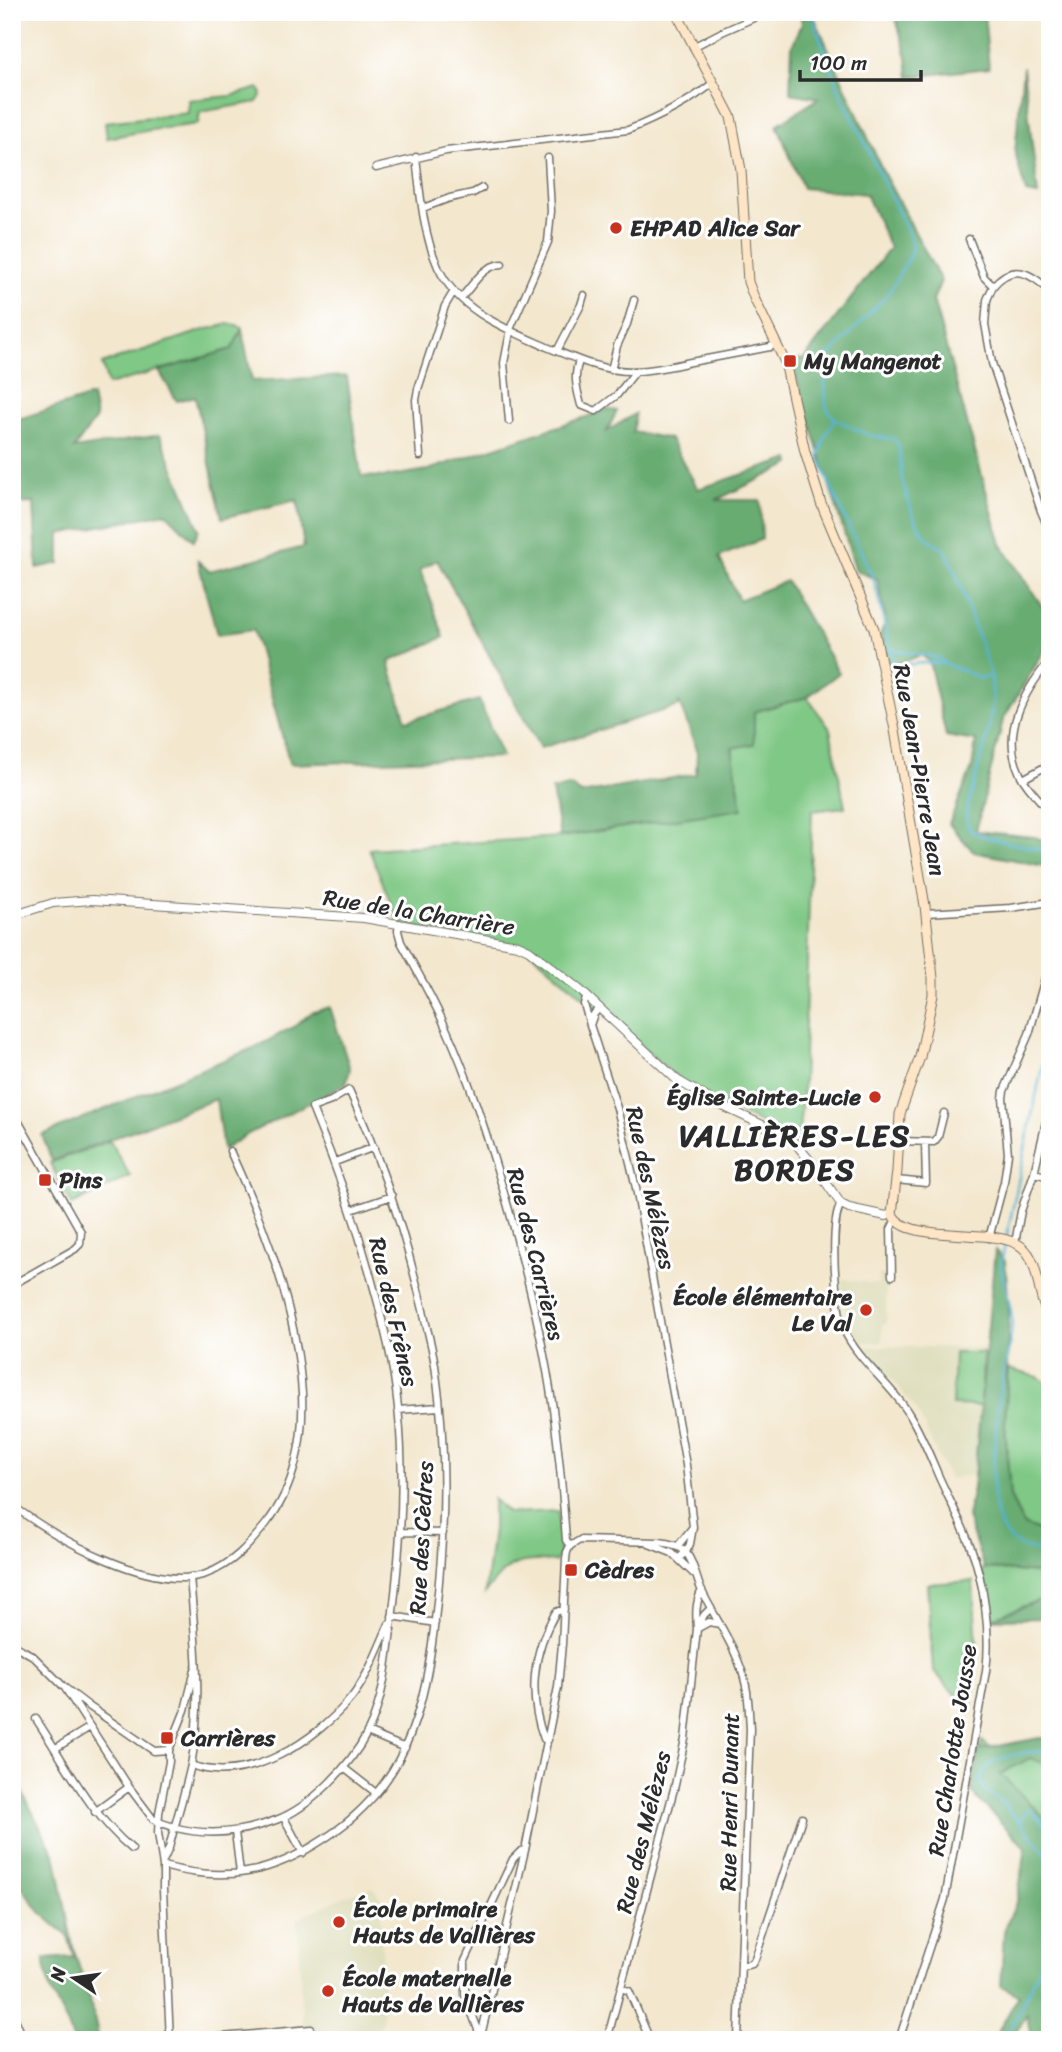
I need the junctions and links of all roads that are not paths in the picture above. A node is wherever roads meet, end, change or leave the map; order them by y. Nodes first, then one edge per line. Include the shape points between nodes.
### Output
1 (676, 12) edge
2 (767, 12) edge
3 (693, 47) junction
4 (713, 83) junction
5 (416, 157) junction
6 (548, 158) dead end
7 (376, 168) dead end
8 (482, 188) dead end
9 (423, 208) junction
10 (969, 239) dead end
11 (502, 264) dead end
12 (993, 286) junction
13 (454, 291) junction
14 (1050, 291) edge
15 (584, 295) dead end
16 (461, 298) junction
17 (634, 300) dead end
18 (510, 331) junction
19 (776, 344) junction
20 (558, 351) junction
21 (579, 361) junction
22 (611, 370) junction
23 (636, 371) junction
24 (509, 421) dead end
25 (420, 456) dead end
26 (1050, 532) edge
27 (1050, 660) edge
28 (1050, 764) edge
29 (1023, 779) junction
30 (1050, 812) edge
31 (1050, 902) edge
32 (926, 912) junction
33 (12, 916) edge
34 (399, 923) junction
35 (1050, 961) edge
36 (587, 996) junction
37 (599, 1009) junction
38 (590, 1025) junction
39 (1050, 1105) edge
40 (312, 1108) joint
41 (12, 1110) edge
42 (944, 1113) dead end
43 (899, 1142) junction
44 (925, 1143) junction
45 (374, 1147) junction
46 (230, 1151) dead end
47 (335, 1162) junction
48 (1034, 1173) junction
49 (1050, 1177) edge
50 (896, 1180) junction
51 (392, 1196) junction
52 (841, 1204) junction
53 (351, 1210) junction
54 (894, 1218) junction
55 (991, 1238) junction
56 (1013, 1243) junction
57 (892, 1276) dead end
58 (12, 1285) edge
59 (1050, 1317) edge
60 (439, 1407) junction
61 (398, 1410) junction
62 (12, 1505) edge
63 (693, 1527) junction
64 (400, 1532) junction
65 (443, 1533) junction
66 (644, 1542) junction
67 (570, 1546) junction
68 (677, 1546) junction
69 (686, 1552) junction
70 (672, 1553) junction
71 (679, 1558) junction
72 (695, 1576) junction
73 (190, 1577) junction
74 (702, 1590) junction
75 (711, 1608) junction
76 (564, 1609) junction
77 (392, 1616) junction
78 (435, 1623) junction
79 (720, 1624) junction
80 (697, 1629) junction
81 (12, 1644) edge
82 (372, 1664) junction
83 (195, 1666) junction
84 (385, 1671) junction
85 (65, 1688) junction
86 (90, 1707) junction
87 (82, 1713) junction
88 (36, 1719) dead end
89 (182, 1719) junction
90 (196, 1724) junction
91 (90, 1727) junction
92 (368, 1732) junction
93 (548, 1740) junction
94 (56, 1748) junction
95 (405, 1748) junction
96 (169, 1750) junction
97 (191, 1765) junction
98 (344, 1768) junction
99 (129, 1787) junction
100 (376, 1793) junction
101 (95, 1812) junction
102 (284, 1818) junction
103 (802, 1818) dead end
104 (158, 1822) junction
105 (174, 1827) junction
106 (235, 1832) junction
107 (132, 1849) dead end
108 (525, 1850) junction
109 (303, 1853) junction
110 (163, 1863) junction
111 (240, 1874) junction
112 (742, 1966) junction
113 (621, 1988) junction
114 (12, 2012) edge
115 (311, 2029) dead end
116 (480, 2038) edge
117 (24, 2040) edge
118 (170, 2040) edge
119 (187, 2040) edge
120 (607, 2040) edge
121 (650, 2040) edge
122 (738, 2040) edge
123 (898, 2040) edge

1 - 3 main road, Rue Jean-Pierre Jean
2 - 3 street
3 - 4 main road, Rue Jean-Pierre Jean
4 - 5 street via 628,130
4 - 19 main road, Rue Jean-Pierre Jean via 728,108 737,141 748,282
5 - 7 street
5 - 9 street
6 - 18 street via 548,242
8 - 9 street
9 - 13 street via 438,267
10 - 12 street via 984,277
11 - 16 street via 484,271
12 - 14 street via 1003,276 1018,272
12 - 26 street via 985,324 992,363
13 - 16 street
13 - 25 street via 444,306 418,389
15 - 20 street
16 - 18 street
17 - 22 street
18 - 20 street
18 - 24 street via 504,363
19 - 23 street
19 - 32 main road, Rue Jean-Pierre Jean via 785,362 811,476 874,629
20 - 21 street
21 - 22 street
21 - 23 street via 576,389 581,405 590,410 596,411 617,395
22 - 23 street
27 - 29 street via 1023,698 1013,726 1014,757
28 - 29 street
29 - 30 street
31 - 32 street
32 - 43 main road, Rue Jean-Pierre Jean via 933,995 920,1056 900,1114
33 - 34 street, Rue de la Charrière via 52,903 92,900
34 - 36 street, Rue de la Charrière via 518,945
34 - 67 street, Rue des Carrières via 401,942 468,1081 514,1227 547,1369
35 - 55 street via 1029,1034 1004,1091 1008,1154
36 - 37 street, Rue de la Charrière
36 - 38 street, Rue des Mélèzes via 584,1011
37 - 38 street
37 - 52 street, Rue de la Charrière via 677,1080 789,1139
38 - 63 street, Rue des Mélèzes via 636,1188
39 - 48 street
40 - 45 street, Rue des Cèdres via 349,1090
40 - 47 street, Rue des Frênes
41 - 58 street via 81,1232 75,1248
42 - 44 street via 936,1140
43 - 44 street
43 - 50 main road, Rue Jean-Pierre Jean
44 - 50 street via 926,1183
45 - 47 street
45 - 51 street, Rue des Cèdres
46 - 73 street via 261,1223 284,1296 298,1358 302,1423 298,1455 275,1513 236,1558
47 - 53 street, Rue des Frênes
48 - 49 street
48 - 56 street
50 - 54 main road, Rue Jean-Pierre Jean
51 - 53 street
51 - 60 street, Rue des Cèdres via 436,1371
52 - 54 street
52 - 123 street, Rue Charlotte Jousse via 836,1216 835,1266 843,1327 909,1413 922,1440 970,1546 988,1643 945,1899
53 - 61 street, Rue des Frênes via 388,1346
54 - 55 main road via 900,1226
54 - 57 street
55 - 56 main road
56 - 59 main road via 1032,1259
60 - 61 street
60 - 65 street, Rue des Cèdres
61 - 64 street, Rue des Frênes
62 - 73 street via 55,1534 108,1560 160,1576
63 - 68 street
63 - 69 street, Rue des Mélèzes
64 - 65 street
64 - 77 street, Rue des Frênes
65 - 78 street, Rue des Cèdres
66 - 67 street, Rue Henri Dunant via 580,1540
66 - 68 street, Rue Henri Dunant
66 - 70 street, Rue Henri Dunant
67 - 76 street, Rue des Carrières
68 - 69 street, Rue Henri Dunant
68 - 70 street
69 - 71 street
69 - 72 street, Rue Henri Dunant
70 - 71 street, Rue Henri Dunant
71 - 72 street, Rue Henri Dunant
72 - 74 street, Rue Henri Dunant
73 - 83 street
74 - 75 street, Rue Henri Dunant
74 - 80 street, Rue des Mélèzes
75 - 79 street, Rue Henri Dunant
75 - 80 street, Rue des Mélèzes
76 - 93 street, Rue des Carrières via 558,1687
76 - 93 street via 556,1612 543,1636 533,1684 535,1709
77 - 78 street
77 - 82 street, Rue des Frênes
77 - 84 street, Rue des Frênes
78 - 95 street, Rue des Cèdres via 428,1676
79 - 80 street via 709,1622
79 - 112 street, Rue Henri Dunant via 742,1671 749,1707
80 - 113 street, Rue des Mélèzes via 685,1739
81 - 85 street via 33,1656
82 - 84 street
82 - 97 street, Rue des Frênes via 333,1717 275,1758 222,1771
83 - 89 street
83 - 90 street
84 - 92 street, Rue des Frênes
85 - 86 street
85 - 87 street
86 - 87 street
86 - 96 street via 154,1751
87 - 91 street
88 - 94 street
89 - 90 street
89 - 96 street
90 - 97 street
91 - 94 street
91 - 99 street
92 - 95 street
92 - 98 street, Rue des Frênes
93 - 108 street, Rue des Carrières
94 - 101 street
95 - 100 street, Rue des Cèdres
96 - 104 street
97 - 105 street
98 - 100 street
98 - 102 street, Rue des Frênes
99 - 101 street
99 - 104 street
100 - 109 street, Rue des Cèdres via 353,1817
101 - 107 street
102 - 106 street, Rue des Frênes
102 - 109 street
103 - 112 street via 755,1959
104 - 105 street, Rue des Frênes
104 - 110 street
105 - 106 street, Rue des Frênes
105 - 110 street
106 - 111 street
108 - 116 street, Rue des Carrières
108 - 116 street, Rue des Carrières via 513,1859 465,1961 465,1995
109 - 111 street, Rue des Cèdres
110 - 111 street, Rue des Cèdres via 210,1874
110 - 118 street
112 - 122 street, Rue Henri Dunant
113 - 120 street, Rue des Mélèzes
113 - 121 street via 629,1991
114 - 117 street
115 - 119 street

